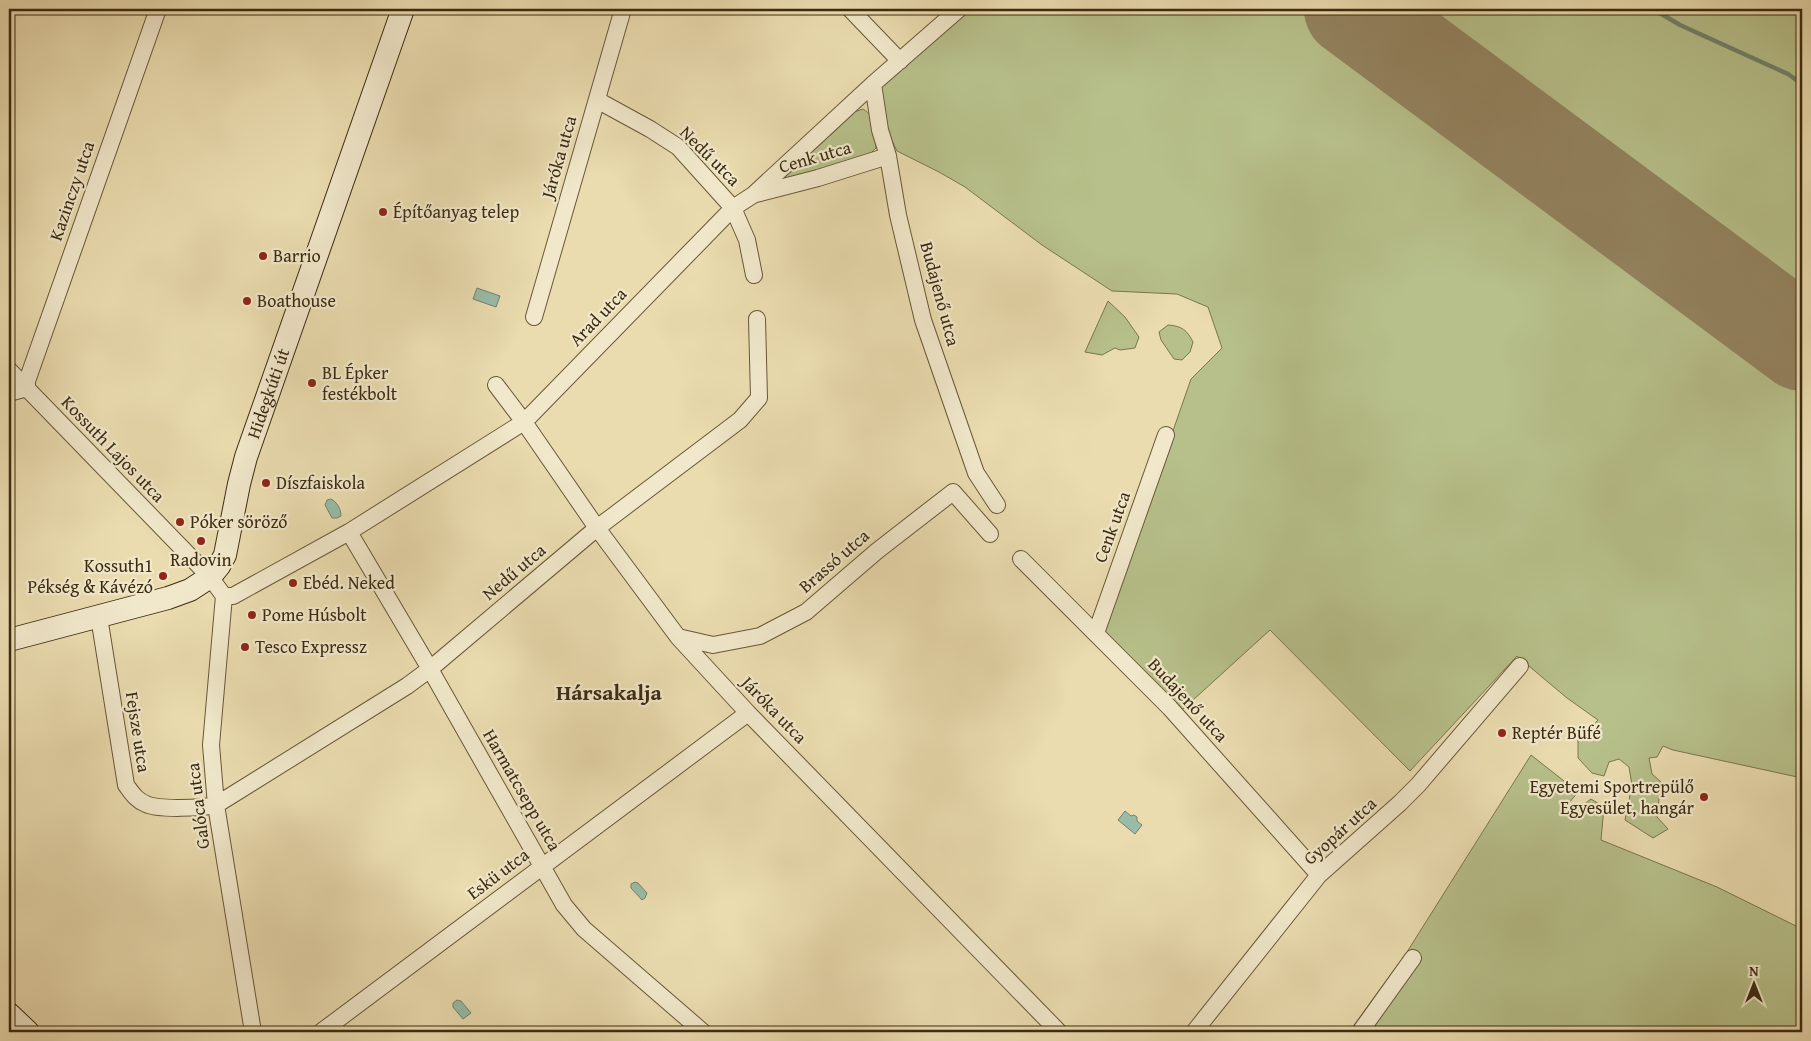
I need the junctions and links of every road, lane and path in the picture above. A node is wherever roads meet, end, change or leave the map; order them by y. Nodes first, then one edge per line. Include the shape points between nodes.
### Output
1 (158, 9) edge
2 (403, 9) edge
3 (624, 9) edge
4 (850, 9) edge
5 (959, 9) edge
6 (900, 61) junction
7 (873, 84) junction
8 (597, 100) junction
9 (888, 156) junction
10 (753, 195) junction
11 (733, 208) junction
12 (754, 275) dead end
13 (534, 317) dead end
14 (757, 319) dead end
15 (9, 370) edge
16 (496, 385) dead end
17 (27, 388) junction
18 (9, 393) edge
19 (524, 422) junction
20 (1166, 435) dead end
21 (997, 505) dead end
22 (597, 528) junction
23 (349, 532) junction
24 (990, 534) dead end
25 (1021, 559) dead end
26 (210, 577) junction
27 (224, 596) junction
28 (99, 617) junction
29 (1096, 633) junction
30 (678, 637) junction
31 (9, 640) edge
32 (1520, 666) dead end
33 (430, 669) junction
34 (748, 713) junction
35 (216, 805) junction
36 (542, 866) junction
37 (1319, 875) junction
38 (1413, 958) dead end
39 (253, 1032) edge
40 (321, 1032) edge
41 (703, 1032) edge
42 (1059, 1032) edge
43 (1194, 1032) edge
44 (1360, 1032) edge

1 - 17 street, Kazinczy utca
2 - 26 main road, Hidegkúti út via 246,457 225,554
3 - 8 street, Járóka utca
4 - 6 street
5 - 6 street, Arad utca
6 - 7 street, Arad utca
7 - 9 street, Budajenő utca via 880,130
7 - 10 street, Arad utca
8 - 11 street, Nedű utca via 678,147
8 - 13 street, Járóka utca
9 - 10 street, Cenk utca
9 - 21 street, Budajenő utca via 898,215 924,320 976,473
10 - 11 street, Arad utca
11 - 12 street, Nedű utca via 747,240
11 - 19 street, Arad utca
14 - 22 street, Nedű utca via 759,398 740,420
15 - 17 street, Kossuth Lajos utca
16 - 19 street, Járóka utca
17 - 18 street
17 - 26 street, Kossuth Lajos utca
19 - 22 street, Járóka utca
19 - 23 street, Arad utca
20 - 29 street, Cenk utca
22 - 30 street, Járóka utca
22 - 33 street, Nedű utca
23 - 27 street, Arad utca via 233,596
23 - 33 street, Harmatcsepp utca
24 - 30 street, Brassó utca via 953,492 877,550 806,612 760,636 713,645
25 - 29 street, Budajenő utca
26 - 27 street
26 - 28 main road, Hidegkúti út via 190,590 168,598
27 - 35 street, Galóca utca via 211,745
28 - 31 main road, Hidegkúti út
28 - 35 street, Fejsze utca via 126,785 134,797 147,805
29 - 37 street, Budajenő utca via 1170,708
30 - 34 street, Járóka utca
32 - 37 street, Gyopár utca via 1418,785
33 - 35 street, Nedű utca
33 - 36 street, Harmatcsepp utca
34 - 36 street, Eskü utca
34 - 42 street, Járóka utca
35 - 39 street, Galóca utca
36 - 40 street, Eskü utca
36 - 41 street, Harmatcsepp utca via 564,905 584,929
37 - 43 street, Gyopár utca
38 - 44 street

